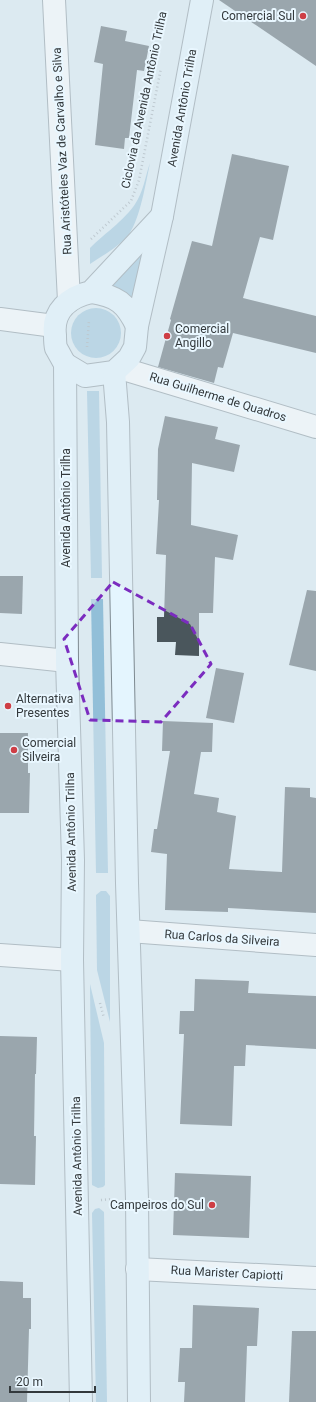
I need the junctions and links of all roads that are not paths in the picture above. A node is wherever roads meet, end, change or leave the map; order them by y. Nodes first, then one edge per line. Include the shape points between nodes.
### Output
1 (54, 0) edge
2 (202, 0) edge
3 (162, 216) junction
4 (91, 292) junction
5 (69, 301) junction
6 (0, 319) edge
7 (54, 326) junction
8 (137, 326) junction
9 (65, 364) junction
10 (117, 370) junction
11 (316, 427) edge
12 (0, 654) edge
13 (67, 661) junction
14 (129, 931) junction
15 (316, 944) edge
16 (0, 955) edge
17 (72, 960) junction
18 (137, 1269) junction
19 (316, 1278) edge
20 (81, 1402) edge
21 (139, 1402) edge

1 - 5 street, Rua Aristóteles Vaz de Carvalho e Silva
2 - 3 main road, Avenida Antônio Trilha
3 - 4 main road
3 - 8 main road, Avenida Antônio Trilha
4 - 5 main road
4 - 8 main road via 106,295 120,302 131,312
5 - 7 main road via 60,312
6 - 7 street
7 - 9 main road, Avenida Antônio Trilha via 56,346
8 - 10 main road, Avenida Antônio Trilha via 135,347 129,358
9 - 10 main road via 86,376
9 - 13 main road, Avenida Antônio Trilha
10 - 11 street, Rua Guilherme de Quadros
10 - 14 main road
12 - 13 street
13 - 17 main road, Avenida Antônio Trilha via 73,860
14 - 15 street, Rua Carlos da Silveira
14 - 18 main road
16 - 17 street
17 - 20 main road, Avenida Antônio Trilha
18 - 19 street, Rua Marister Capiotti
18 - 21 main road

